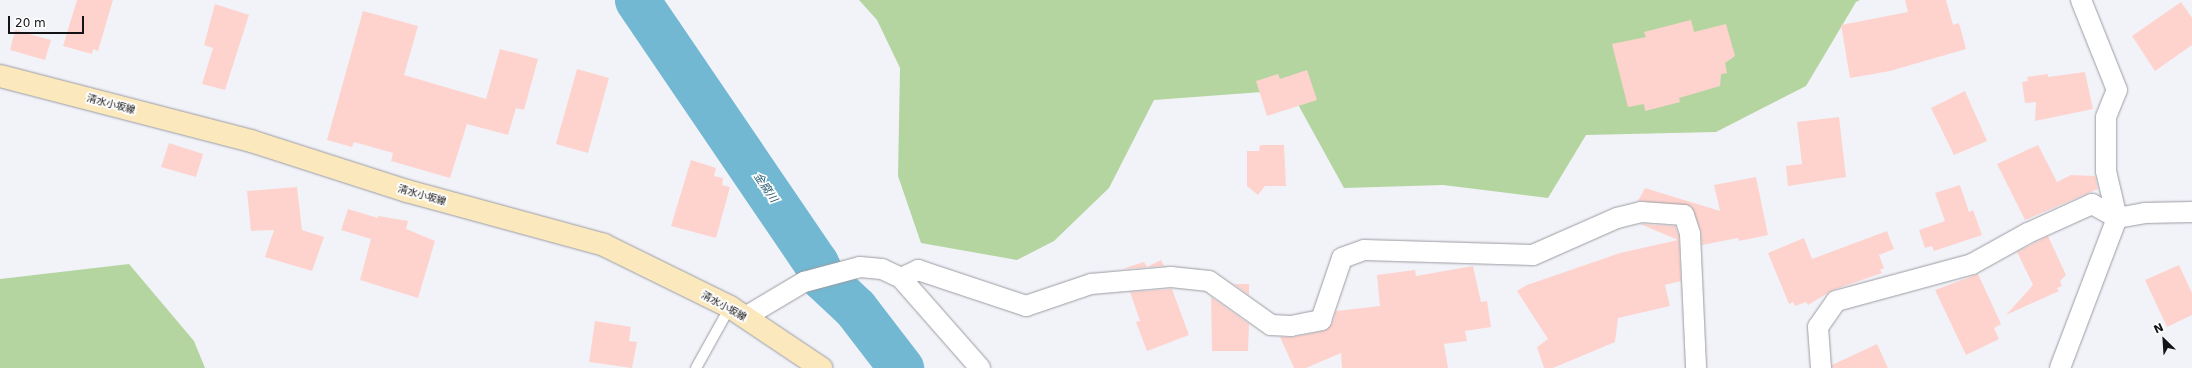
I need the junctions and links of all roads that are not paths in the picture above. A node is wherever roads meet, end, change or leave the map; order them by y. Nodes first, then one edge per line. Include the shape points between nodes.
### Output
1 (2081, 0) edge
2 (0, 76) edge
3 (2192, 212) edge
4 (2117, 218) junction
5 (901, 278) junction
6 (737, 312) junction
7 (696, 368) edge
8 (821, 368) edge
9 (980, 368) edge
10 (1696, 368) edge
11 (1821, 368) edge
12 (2060, 368) edge

1 - 4 street via 2117,90 2106,117 2106,171
2 - 6 main road, 清水小坂線 via 251,141 407,191 604,245
3 - 4 street via 2145,213
4 - 11 street via 2092,204 2028,233 1972,264 1836,301 1818,327
4 - 12 street
5 - 6 street via 882,269 860,266 804,282
5 - 9 street
5 - 10 street via 918,270 1026,306 1091,284 1171,277 1209,280 1271,324 1291,326 1321,320 1342,258 1364,250 1533,255 1618,218 1641,212 1684,215 1690,234
6 - 7 lane
6 - 8 main road, 清水小坂線

